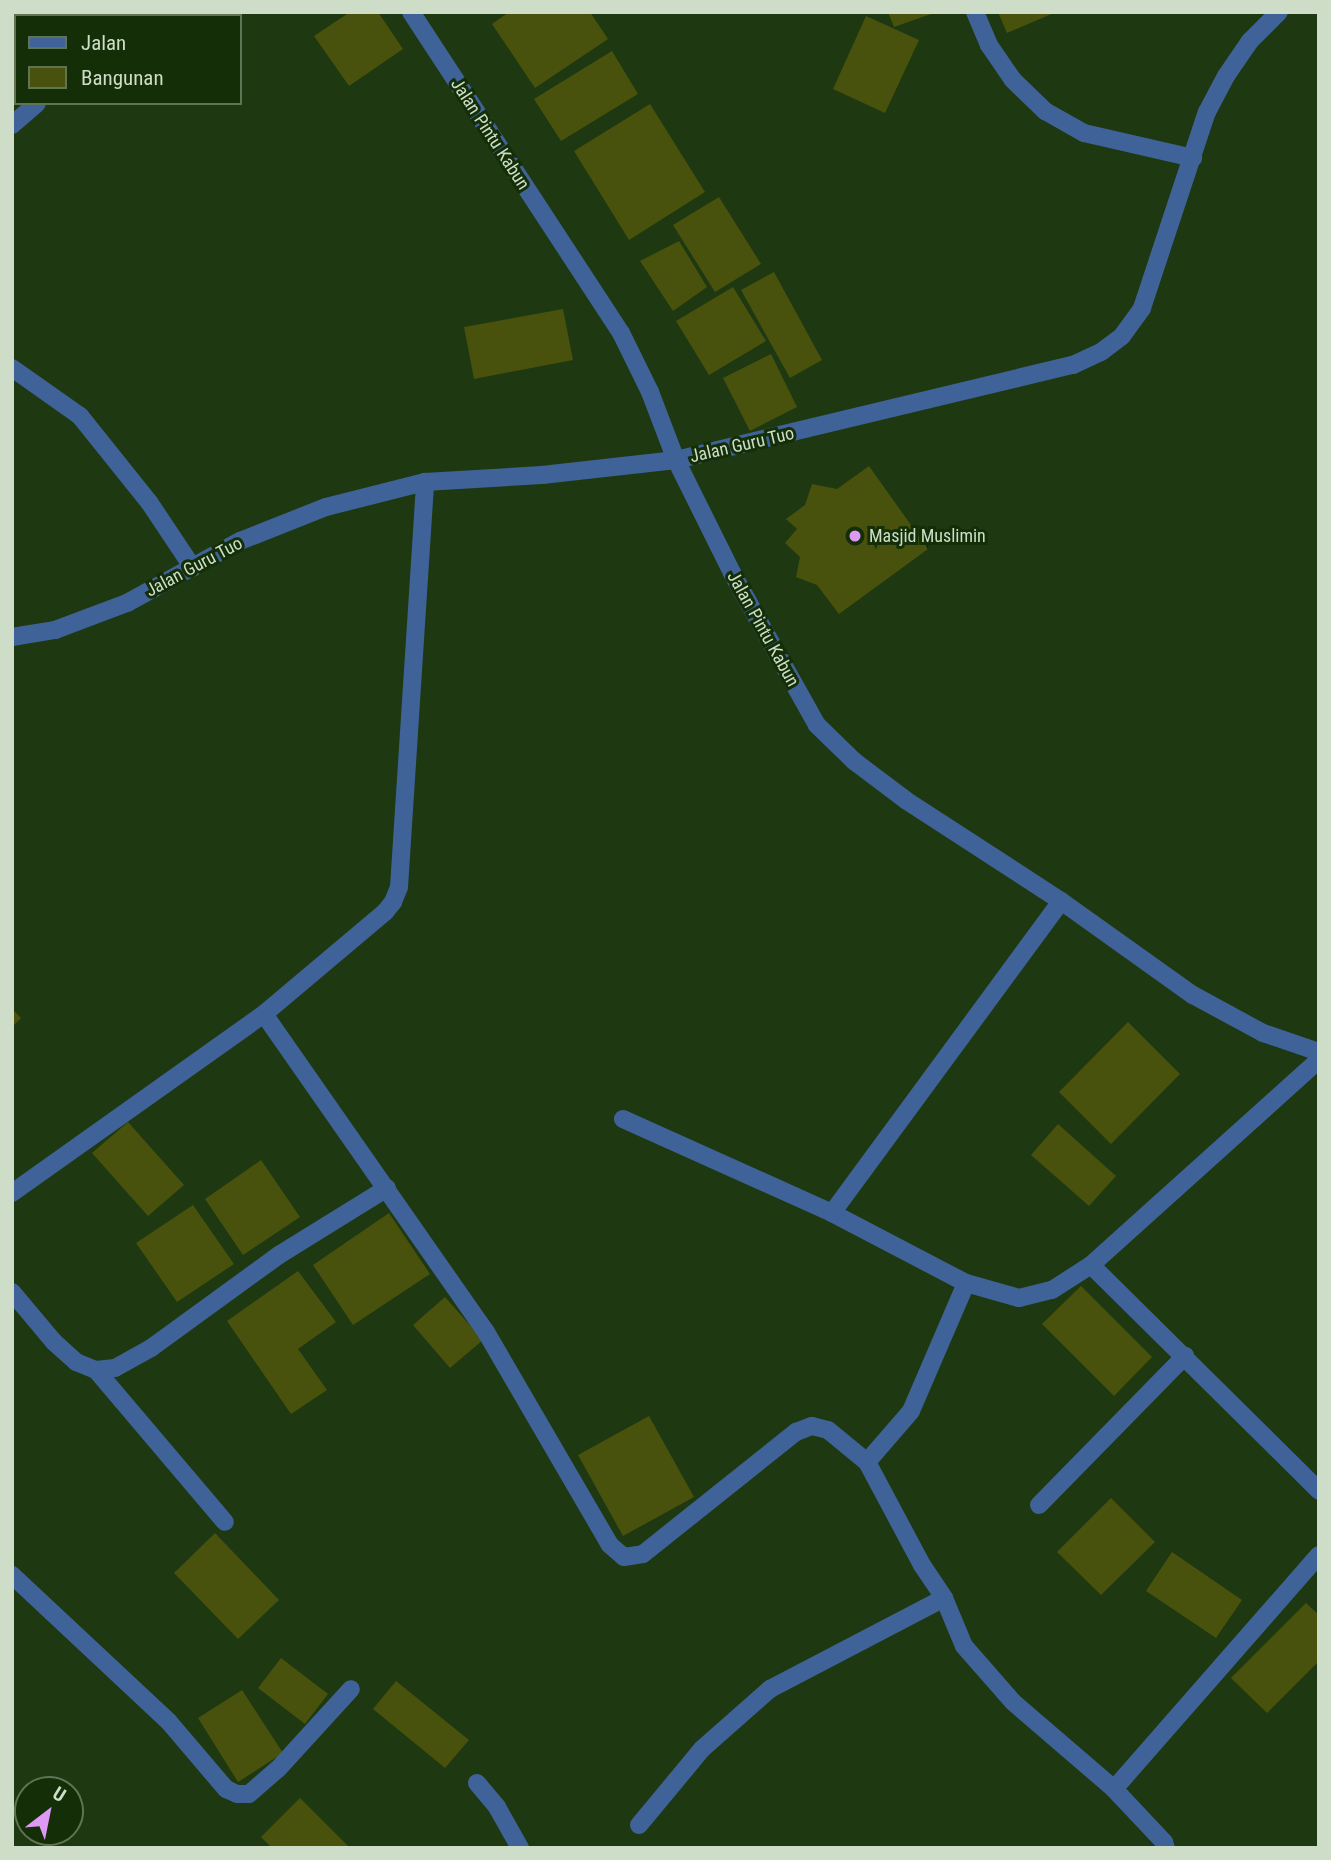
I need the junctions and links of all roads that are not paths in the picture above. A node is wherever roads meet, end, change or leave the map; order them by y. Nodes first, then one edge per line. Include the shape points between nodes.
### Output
1 (411, 12) edge
2 (975, 12) edge
3 (1279, 12) edge
4 (35, 105) edge
5 (12, 125) edge
6 (1193, 158) junction
7 (12, 368) edge
8 (676, 460) junction
9 (425, 482) junction
10 (193, 568) junction
11 (12, 637) edge
12 (1061, 901) junction
13 (264, 1014) junction
14 (1319, 1052) edge
15 (1319, 1060) edge
16 (624, 1119) dead end
17 (387, 1188) junction
18 (12, 1193) edge
19 (832, 1213) junction
20 (1091, 1265) junction
21 (966, 1283) junction
22 (12, 1292) edge
23 (1185, 1356) junction
24 (96, 1370) junction
25 (867, 1462) junction
26 (1319, 1491) edge
27 (1040, 1505) dead end
28 (225, 1522) dead end
29 (1319, 1555) edge
30 (12, 1575) edge
31 (944, 1598) junction
32 (351, 1689) dead end
33 (477, 1783) dead end
34 (1114, 1789) junction
35 (639, 1825) dead end
36 (520, 1848) edge
37 (1166, 1848) edge

1 - 8 street, Jalan Pintu Kabun via 621,333
2 - 6 street via 989,45 1013,80 1045,111 1084,133
3 - 6 street, Jalan Guru Tuo via 1250,41 1226,76
4 - 5 street
6 - 8 street, Jalan Guru Tuo via 1142,308 1122,336 1101,352 1073,365
7 - 10 street via 80,416 149,502
8 - 9 street, Jalan Guru Tuo
8 - 12 street, Jalan Pintu Kabun via 732,573 817,724 854,761 907,801
9 - 10 street, Jalan Guru Tuo via 326,507 240,541
9 - 13 street via 399,887 385,912
10 - 11 street, Jalan Guru Tuo via 127,603 55,630
12 - 14 street, Jalan Pintu Kabun via 1193,995 1263,1033
12 - 19 street
13 - 17 street
13 - 18 street
15 - 20 street
16 - 19 street
17 - 24 street via 279,1255 151,1348 115,1368
17 - 25 street via 486,1332 610,1545 624,1557 643,1554 796,1432 812,1426 828,1430
19 - 21 street
20 - 21 street via 1052,1290 1019,1298
20 - 23 street
21 - 25 street via 911,1411
22 - 24 street via 54,1342 76,1362
23 - 26 street
23 - 27 street
24 - 28 street
25 - 31 street
29 - 34 street
30 - 32 street via 169,1722 226,1789 237,1794 248,1794 278,1769
31 - 34 street via 964,1646 1013,1702
31 - 35 street via 770,1689 702,1749
33 - 36 street
34 - 37 street

